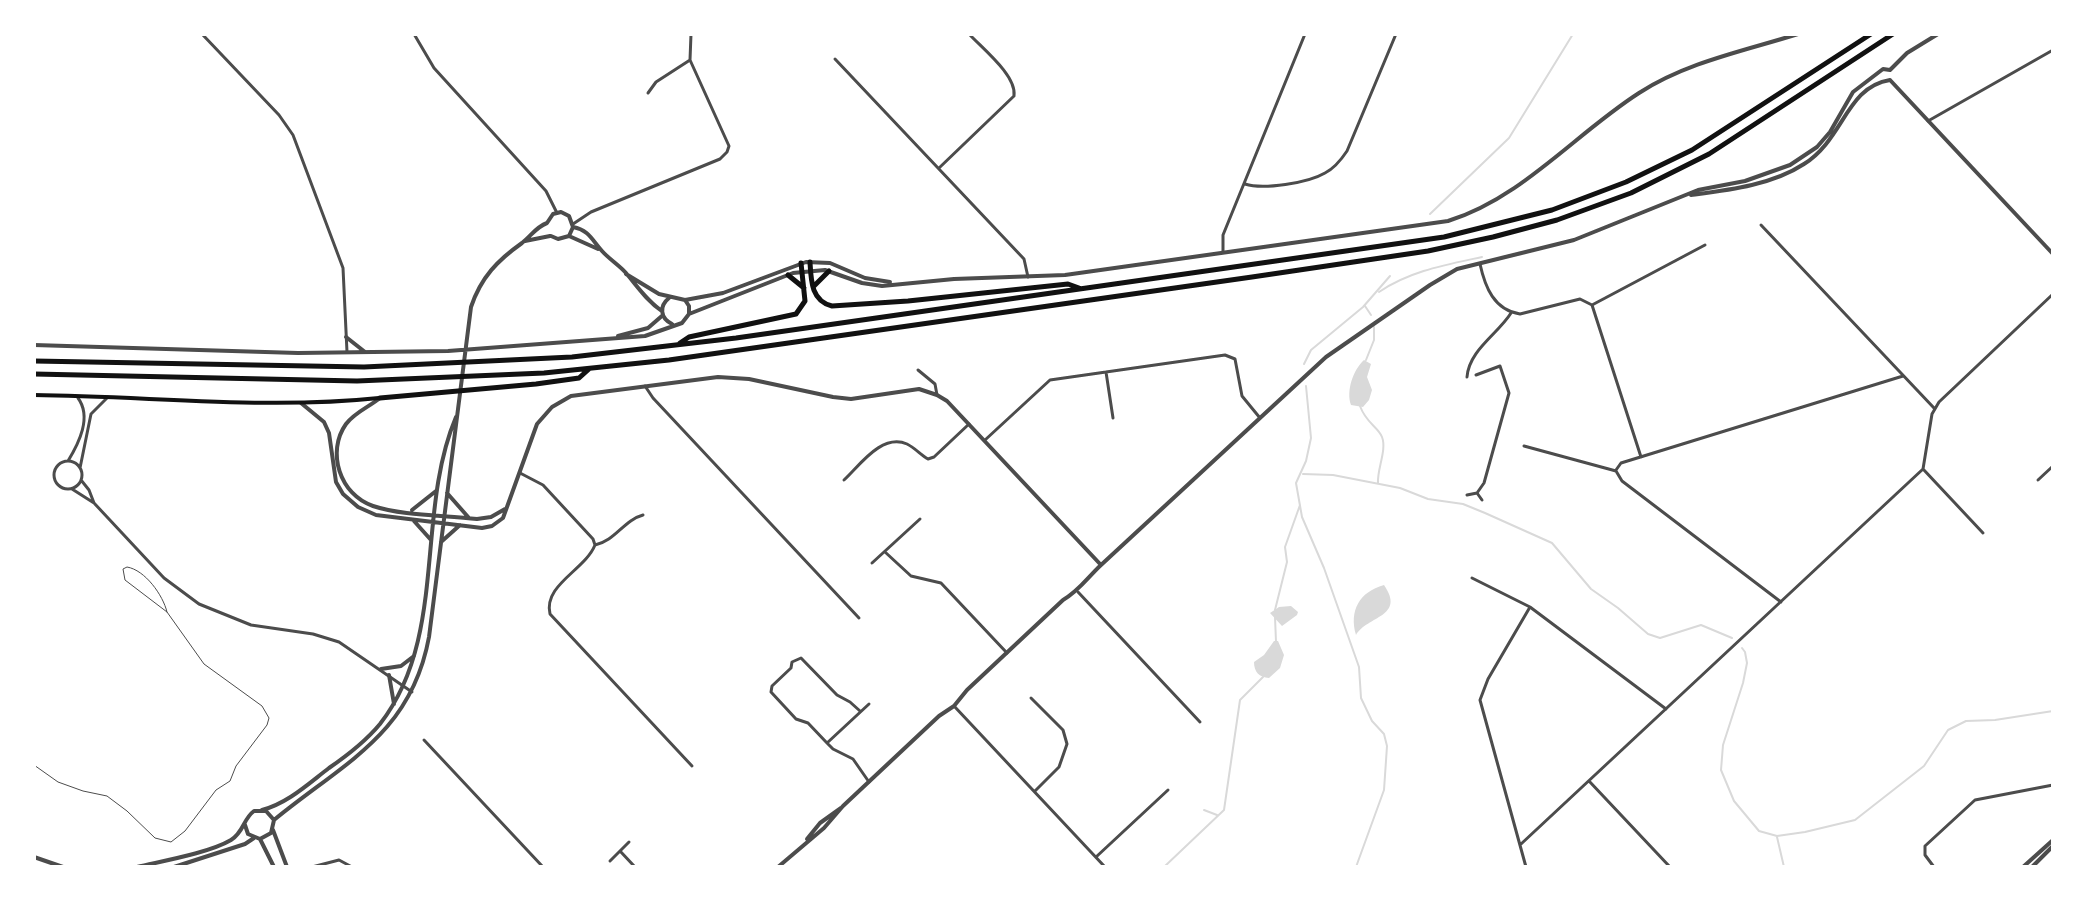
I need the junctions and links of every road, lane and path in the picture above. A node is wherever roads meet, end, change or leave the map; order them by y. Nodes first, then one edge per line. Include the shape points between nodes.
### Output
1 (202, 34) edge
2 (414, 34) edge
3 (691, 34) edge
4 (969, 34) edge
5 (1305, 34) edge
6 (1396, 34) edge
7 (1798, 34) edge
8 (1871, 34) edge
9 (1893, 34) edge
10 (1938, 34) edge
11 (2053, 50) edge
12 (835, 59) dead end
13 (690, 60) junction
14 (1890, 70) junction
15 (1879, 74) junction
16 (1890, 80) junction
17 (1882, 81) junction
18 (648, 93) dead end
19 (1928, 121) junction
20 (939, 168) junction
21 (1245, 184) junction
22 (1685, 196) junction
23 (557, 213) junction
24 (547, 223) junction
25 (1761, 225) dead end
26 (573, 226) junction
27 (551, 236) junction
28 (569, 236) junction
29 (525, 241) junction
30 (1705, 245) dead end
31 (601, 250) junction
32 (1223, 252) junction
33 (2053, 254) edge
34 (810, 262) junction
35 (801, 263) junction
36 (1479, 263) junction
37 (811, 270) junction
38 (802, 271) junction
39 (829, 271) junction
40 (626, 274) junction
41 (788, 275) junction
42 (1028, 277) junction
43 (897, 284) junction
44 (813, 287) junction
45 (804, 289) junction
46 (1080, 289) junction
47 (2053, 294) edge
48 (669, 298) junction
49 (685, 300) junction
50 (1592, 305) junction
51 (662, 313) junction
52 (1511, 313) junction
53 (689, 314) junction
54 (673, 324) junction
55 (346, 337) junction
56 (616, 337) junction
57 (34, 345) edge
58 (675, 345) junction
59 (347, 352) junction
60 (365, 352) junction
61 (34, 361) edge
62 (590, 368) junction
63 (918, 370) dead end
64 (1106, 372) junction
65 (34, 374) edge
66 (1476, 375) dead end
67 (1903, 376) junction
68 (1467, 377) dead end
69 (645, 386) junction
70 (34, 395) edge
71 (937, 395) junction
72 (76, 396) junction
73 (108, 397) junction
74 (380, 398) junction
75 (300, 402) junction
76 (1935, 409) junction
77 (457, 415) junction
78 (1113, 418) dead end
79 (1260, 418) junction
80 (969, 424) junction
81 (985, 440) junction
82 (1524, 446) dead end
83 (1641, 457) junction
84 (68, 461) junction
85 (2053, 466) edge
86 (80, 468) junction
87 (1923, 469) junction
88 (1616, 471) junction
89 (520, 473) junction
90 (81, 480) junction
91 (844, 480) dead end
92 (2038, 480) dead end
93 (72, 489) junction
94 (437, 490) junction
95 (447, 493) junction
96 (1477, 493) junction
97 (1467, 495) dead end
98 (1482, 500) dead end
99 (94, 503) junction
100 (507, 508) junction
101 (410, 511) junction
102 (434, 514) junction
103 (444, 515) junction
104 (643, 515) dead end
105 (469, 518) junction
106 (413, 519) junction
107 (920, 519) dead end
108 (433, 522) junction
109 (444, 523) junction
110 (460, 525) junction
111 (1983, 533) dead end
112 (431, 540) junction
113 (441, 542) junction
114 (595, 545) junction
115 (885, 552) junction
116 (872, 563) dead end
117 (1101, 565) junction
118 (1472, 578) dead end
119 (1078, 592) junction
120 (1781, 602) junction
121 (1530, 607) junction
122 (167, 612) junction
123 (859, 618) dead end
124 (1007, 653) junction
125 (414, 656) junction
126 (381, 669) junction
127 (389, 675) junction
128 (403, 686) junction
129 (412, 692) junction
130 (1031, 698) dead end
131 (394, 704) junction
132 (869, 704) dead end
133 (954, 706) junction
134 (1666, 709) junction
135 (860, 711) junction
136 (1200, 722) dead end
137 (424, 740) dead end
138 (827, 743) junction
139 (34, 765) edge
140 (692, 766) dead end
141 (1589, 781) junction
142 (869, 782) junction
143 (2053, 785) edge
144 (1168, 790) dead end
145 (1035, 791) junction
146 (262, 810) junction
147 (274, 820) junction
148 (245, 825) junction
149 (273, 830) junction
150 (257, 838) junction
151 (2053, 840) edge
152 (629, 842) dead end
153 (1521, 844) junction
154 (2053, 846) edge
155 (620, 851) junction
156 (34, 857) edge
157 (1096, 857) junction
158 (610, 861) dead end
159 (178, 866) edge
160 (2027, 866) edge
161 (63, 867) edge
162 (137, 867) edge
163 (274, 867) edge
164 (287, 867) edge
165 (312, 867) edge
166 (352, 867) edge
167 (543, 867) edge
168 (635, 867) edge
169 (778, 867) edge
170 (1105, 867) edge
171 (1526, 867) edge
172 (1670, 867) edge
173 (1934, 867) edge

1 - 55 street via 293,135 343,268
2 - 23 street via 434,68 546,191
3 - 13 street
4 - 20 street via 1009,77 1014,96
5 - 21 street
6 - 21 street via 1337,165 1311,180 1256,188
7 - 32 street via 1669,76 1618,107 1520,184 1455,219
8 - 46 highway via 1692,150 1552,210 1444,237
9 - 62 highway via 1709,154 1631,193 1493,237 1252,277
10 - 14 street
11 - 19 street
12 - 20 street
13 - 18 street
13 - 26 street via 729,146 727,152 591,212
14 - 15 street
14 - 16 street
15 - 17 street
15 - 22 street via 1853,92 1817,147 1790,165
16 - 17 street
16 - 19 street
17 - 22 street via 1860,94 1834,137 1805,164 1759,183
19 - 33 street
20 - 42 street via 1024,259
21 - 32 street via 1223,235
22 - 36 street via 1574,240
23 - 24 street
23 - 26 street via 569,216
24 - 27 street
24 - 29 street
25 - 67 street
26 - 28 street
26 - 31 street via 588,233
27 - 28 street
27 - 29 street
28 - 31 street
29 - 77 street via 505,254 478,288 470,311
30 - 50 street
31 - 40 street
32 - 42 street
34 - 35 street
34 - 37 highway
34 - 43 street
35 - 38 highway
35 - 49 street via 723,293
36 - 52 street via 1492,298
36 - 79 street via 1445,276 1367,326
37 - 38 street
37 - 39 street
37 - 44 highway
38 - 41 street
38 - 45 highway
39 - 43 street via 868,284
39 - 44 highway
40 - 48 street
40 - 51 street
41 - 45 highway
41 - 53 street
42 - 43 street
44 - 46 highway via 820,301 832,306 1068,284
45 - 58 highway via 804,303 794,315 689,337
46 - 58 highway
47 - 76 street
48 - 49 street
48 - 51 street
49 - 53 street
50 - 52 street via 1580,299
50 - 83 street
51 - 54 street
51 - 56 street via 648,328
52 - 68 street via 1468,365
53 - 54 street
54 - 56 street via 645,336
55 - 59 street
55 - 60 street
56 - 60 street
57 - 59 street
58 - 61 highway via 416,366
59 - 60 street
62 - 65 highway via 357,381
62 - 74 highway via 579,378
63 - 71 street via 935,384
64 - 78 street
64 - 79 street via 1231,356 1242,396
64 - 81 street via 1050,380
66 - 96 street via 1500,366 1509,393
67 - 76 street
67 - 83 street
69 - 71 street via 718,377 851,399 911,389
69 - 89 street via 578,394 558,402 539,421
69 - 123 street
70 - 72 main road
71 - 80 street
72 - 73 main road
72 - 84 street via 83,407 82,429
73 - 75 main road
73 - 86 street via 91,414
74 - 75 main road
74 - 101 street via 344,428 337,447 338,468 364,502
75 - 106 street via 326,425 334,474 346,497 371,513
76 - 87 street
77 - 94 street
77 - 95 street
79 - 117 street
80 - 81 street
80 - 91 street via 928,459 907,444 880,446
81 - 117 street
82 - 88 street
83 - 88 street via 1621,463
84 - 86 street
84 - 93 street via 57,466 54,479
85 - 92 street
86 - 90 street
87 - 111 street
87 - 120 street
88 - 120 street via 1622,481
89 - 100 street
89 - 114 street via 543,485
90 - 93 street
90 - 99 street
93 - 99 street
94 - 101 street
94 - 102 street
95 - 103 street
95 - 105 street
96 - 97 street
96 - 98 street
99 - 126 street via 164,578 199,604 251,625 325,637
100 - 105 street via 488,518
100 - 110 street via 492,526
101 - 102 street
102 - 103 street
102 - 108 street
103 - 105 street
103 - 109 street
104 - 114 street
106 - 108 street
106 - 112 street
107 - 115 street
108 - 109 street
108 - 112 street
109 - 110 street
109 - 113 street
110 - 113 street
112 - 125 street
113 - 129 street via 428,643
114 - 140 street via 590,557 552,593 550,614
115 - 116 street
115 - 124 street via 911,576 941,583
117 - 119 street
118 - 121 street
119 - 124 street
119 - 136 street
120 - 134 street
121 - 134 street
121 - 153 street via 1480,700
122 - 122 lane via 163,597 136,569 123,569 125,580
122 - 139 lane via 198,658 262,706 269,718 230,781 171,842 150,835 107,796 58,782
124 - 133 street
125 - 126 street via 401,666
125 - 128 street
126 - 127 street
127 - 128 street
127 - 131 street
128 - 129 street
128 - 131 street
129 - 147 street via 374,743
130 - 145 street via 1063,730 1067,744 1059,767
131 - 146 street via 350,753 278,805
132 - 135 street
133 - 142 street
133 - 145 street
134 - 141 street
135 - 138 street
135 - 138 street via 801,658 792,662 771,692
137 - 167 street
138 - 142 street via 853,759
141 - 153 street
141 - 172 street
142 - 169 street
143 - 173 street via 1975,800 1925,846
144 - 157 street
145 - 157 street
146 - 147 street
146 - 148 street via 250,813
147 - 149 street
148 - 150 street
148 - 162 street via 220,844
149 - 150 street
149 - 164 street
150 - 159 street
150 - 163 street
151 - 160 street
152 - 155 street
153 - 171 street
154 - 160 street
155 - 158 street
155 - 168 street
156 - 161 street
157 - 170 street
165 - 166 street via 339,860

